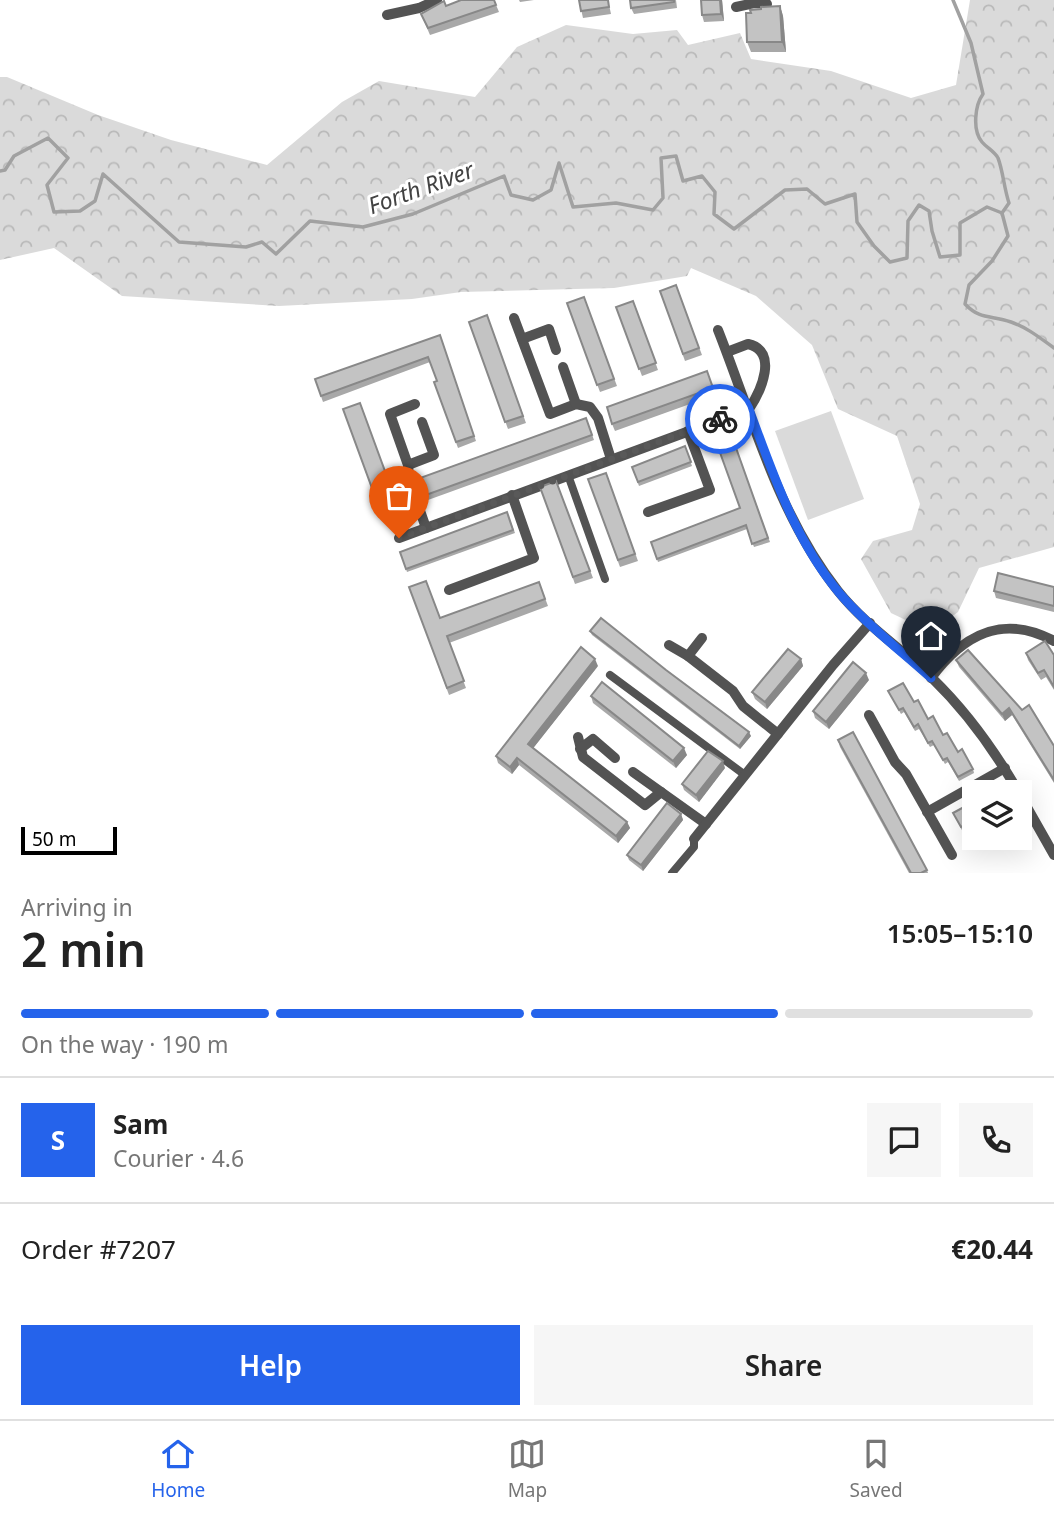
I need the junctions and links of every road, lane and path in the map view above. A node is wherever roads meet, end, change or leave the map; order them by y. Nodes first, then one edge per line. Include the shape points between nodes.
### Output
1 (437, 0) edge
2 (754, 2) edge
3 (767, 4) edge
4 (406, 5) edge
5 (736, 7) dead end
6 (387, 15) dead end
7 (514, 318) dead end
8 (718, 330) dead end
9 (522, 339) junction
10 (556, 350) dead end
11 (727, 352) junction
12 (562, 367) dead end
13 (415, 404) dead end
14 (576, 404) junction
15 (749, 409) junction
16 (422, 422) dead end
17 (688, 431) junction
18 (611, 459) junction
19 (408, 465) junction
20 (568, 474) junction
21 (512, 495) junction
22 (648, 512) dead end
23 (426, 527) junction
24 (399, 538) dead end
25 (605, 579) dead end
26 (449, 590) dead end
27 (870, 623) junction
28 (702, 638) dead end
29 (1054, 641) edge
30 (669, 645) dead end
31 (688, 656) junction
32 (610, 675) dead end
33 (931, 678) junction
34 (869, 715) dead end
35 (778, 734) junction
36 (578, 737) dead end
37 (580, 749) junction
38 (615, 758) dead end
39 (1005, 768) junction
40 (633, 772) dead end
41 (745, 775) junction
42 (1012, 780) edge
43 (661, 792) junction
44 (927, 811) junction
45 (1032, 816) edge
46 (706, 824) junction
47 (694, 839) joint
48 (952, 855) dead end
49 (1054, 855) edge
50 (673, 873) edge

1 - 4 street
2 - 3 street
2 - 5 street
4 - 6 street
7 - 9 street
8 - 11 street
9 - 10 street via 549,329
9 - 14 street via 550,414
11 - 15 street
11 - 15 street via 748,344 766,357
12 - 14 street
13 - 19 street via 390,414
14 - 18 street via 595,412
15 - 17 street
15 - 27 street via 784,503 807,547 841,594
16 - 19 street via 434,455
17 - 18 street
17 - 22 street via 709,490
18 - 20 street
19 - 23 street
20 - 21 street
20 - 25 street
21 - 23 street
21 - 26 street via 534,558
23 - 24 street
27 - 33 street
27 - 35 street
28 - 31 street
29 - 33 street via 1024,630 990,631 960,645
30 - 31 street
31 - 35 street
32 - 41 street
33 - 39 street
34 - 44 street
35 - 41 street
36 - 37 street
37 - 38 street via 593,739
37 - 43 street via 583,757 646,805
39 - 42 street
39 - 44 street
40 - 43 street
41 - 46 street
43 - 46 street
44 - 48 street
45 - 49 street
46 - 47 street
47 - 50 street via 694,847

